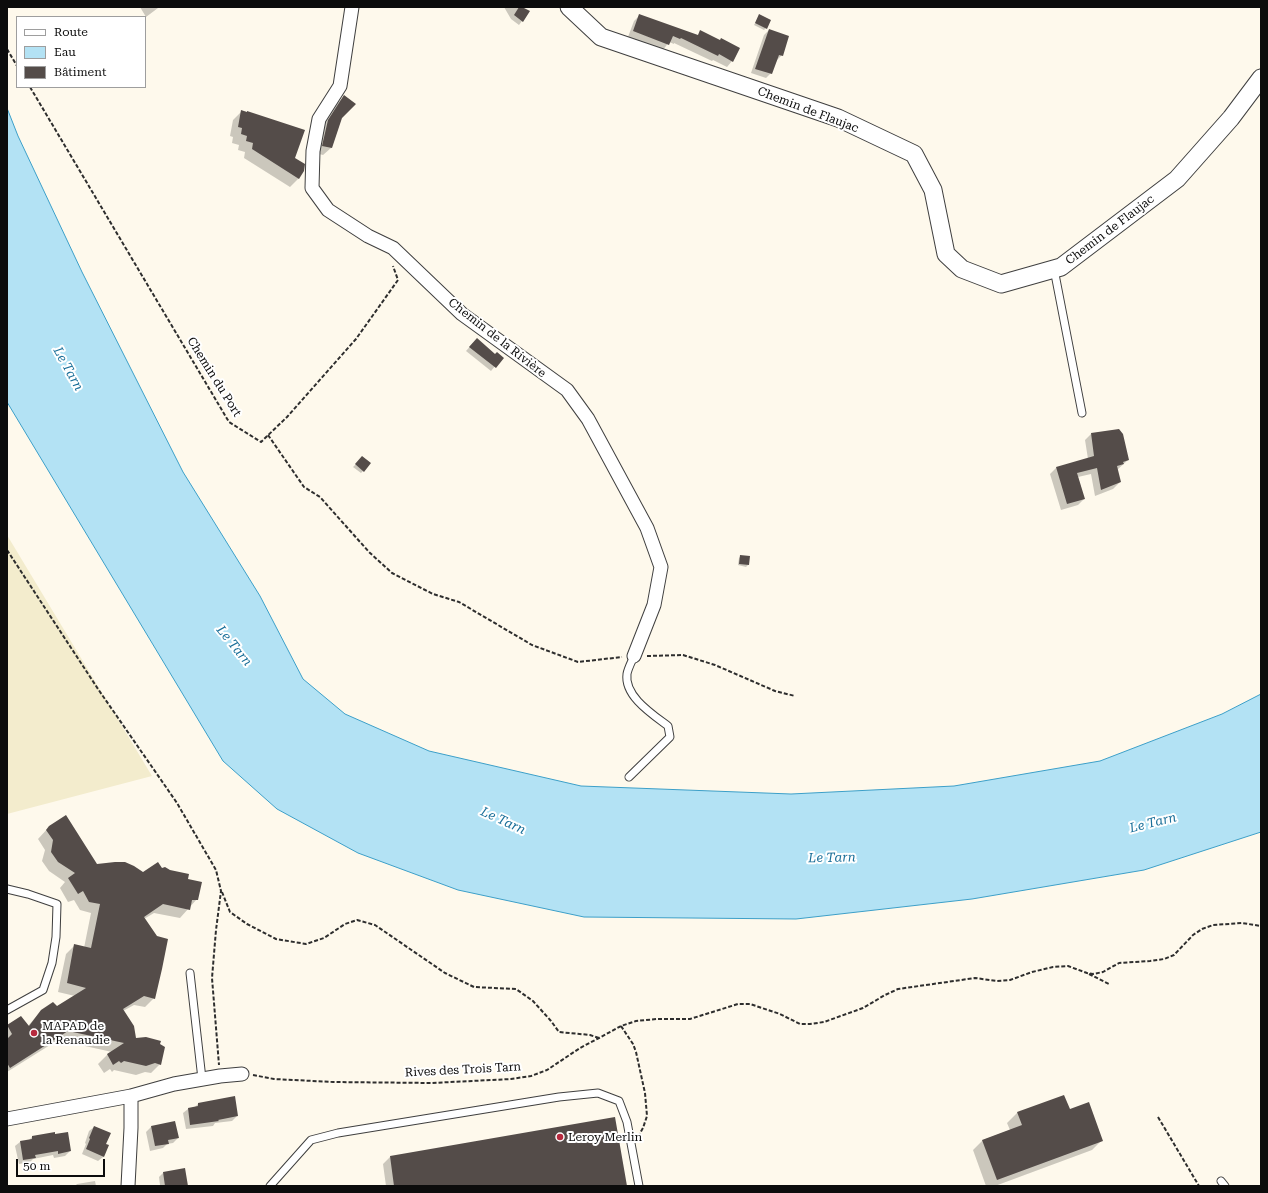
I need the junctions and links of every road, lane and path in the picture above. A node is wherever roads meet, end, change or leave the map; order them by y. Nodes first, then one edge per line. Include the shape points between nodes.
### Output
1 (352, 7) edge
2 (569, 7) edge
3 (7, 49) edge
4 (16, 64) edge
5 (1261, 78) edge
6 (31, 88) edge
7 (393, 265) dead end
8 (1054, 269) junction
9 (1082, 413) dead end
10 (268, 435) junction
11 (7, 550) edge
12 (634, 656) junction
13 (795, 696) dead end
14 (629, 777) dead end
15 (7, 889) edge
16 (221, 891) junction
17 (1261, 926) edge
18 (190, 973) dead end
19 (1087, 973) junction
20 (1109, 984) dead end
21 (7, 1010) edge
22 (621, 1026) junction
23 (599, 1038) junction
24 (242, 1074) joint
25 (220, 1076) junction
26 (202, 1079) junction
27 (131, 1096) junction
28 (1158, 1117) dead end
29 (7, 1119) edge
30 (632, 1148) junction
31 (128, 1186) edge
32 (270, 1186) edge
33 (639, 1186) edge
34 (1199, 1186) edge

1 - 12 street, Chemin de la Rivière via 340,86 318,119 313,151 312,188 328,210 368,236 393,248 462,314 567,390 588,419 647,528 661,567 654,605
2 - 8 street, Chemin de Flaujac via 601,37 838,118 914,154 932,190 946,254 962,269 1001,284
3 - 4 path
5 - 8 street, Chemin de Flaujac via 1232,118 1177,179 1061,267
6 - 10 path, Chemin du Port via 229,422 261,442
7 - 10 path via 398,280 356,339
8 - 9 lane
10 - 12 path via 304,487 320,497 369,552 392,573 433,594 459,602 532,646 578,662
11 - 16 path via 177,803 216,870
12 - 13 path via 683,655 715,665 775,691
12 - 14 lane via 627,673 628,688 645,709 668,726 670,737
15 - 21 lane via 57,904 52,963 43,990
16 - 23 path via 230,912 276,939 306,944 324,938 345,924 357,920 375,925 445,973 474,987 516,988 533,1001 559,1032
16 - 25 path via 212,978
17 - 19 path, Rives des Trois Tarn via 1242,923 1213,925 1192,935 1174,955 1164,959 1119,963 1103,972
18 - 26 lane
19 - 20 path
19 - 22 path, Rives des Trois Tarn via 1068,966 1053,967 1010,980 975,978 898,989 863,1008 824,1022 810,1024 800,1024 750,1004 738,1004 690,1018 657,1018
22 - 23 path, Rives des Trois Tarn
22 - 30 path via 636,1052 646,1101 647,1116
23 - 24 path, Rives des Trois Tarn via 547,1070 532,1076 512,1079 432,1083 333,1082 274,1079
24 - 25 street
25 - 26 street
26 - 27 street
27 - 29 street
27 - 31 street
28 - 34 path
30 - 32 lane via 627,1122 619,1101 598,1093 338,1133 311,1140
30 - 33 lane

